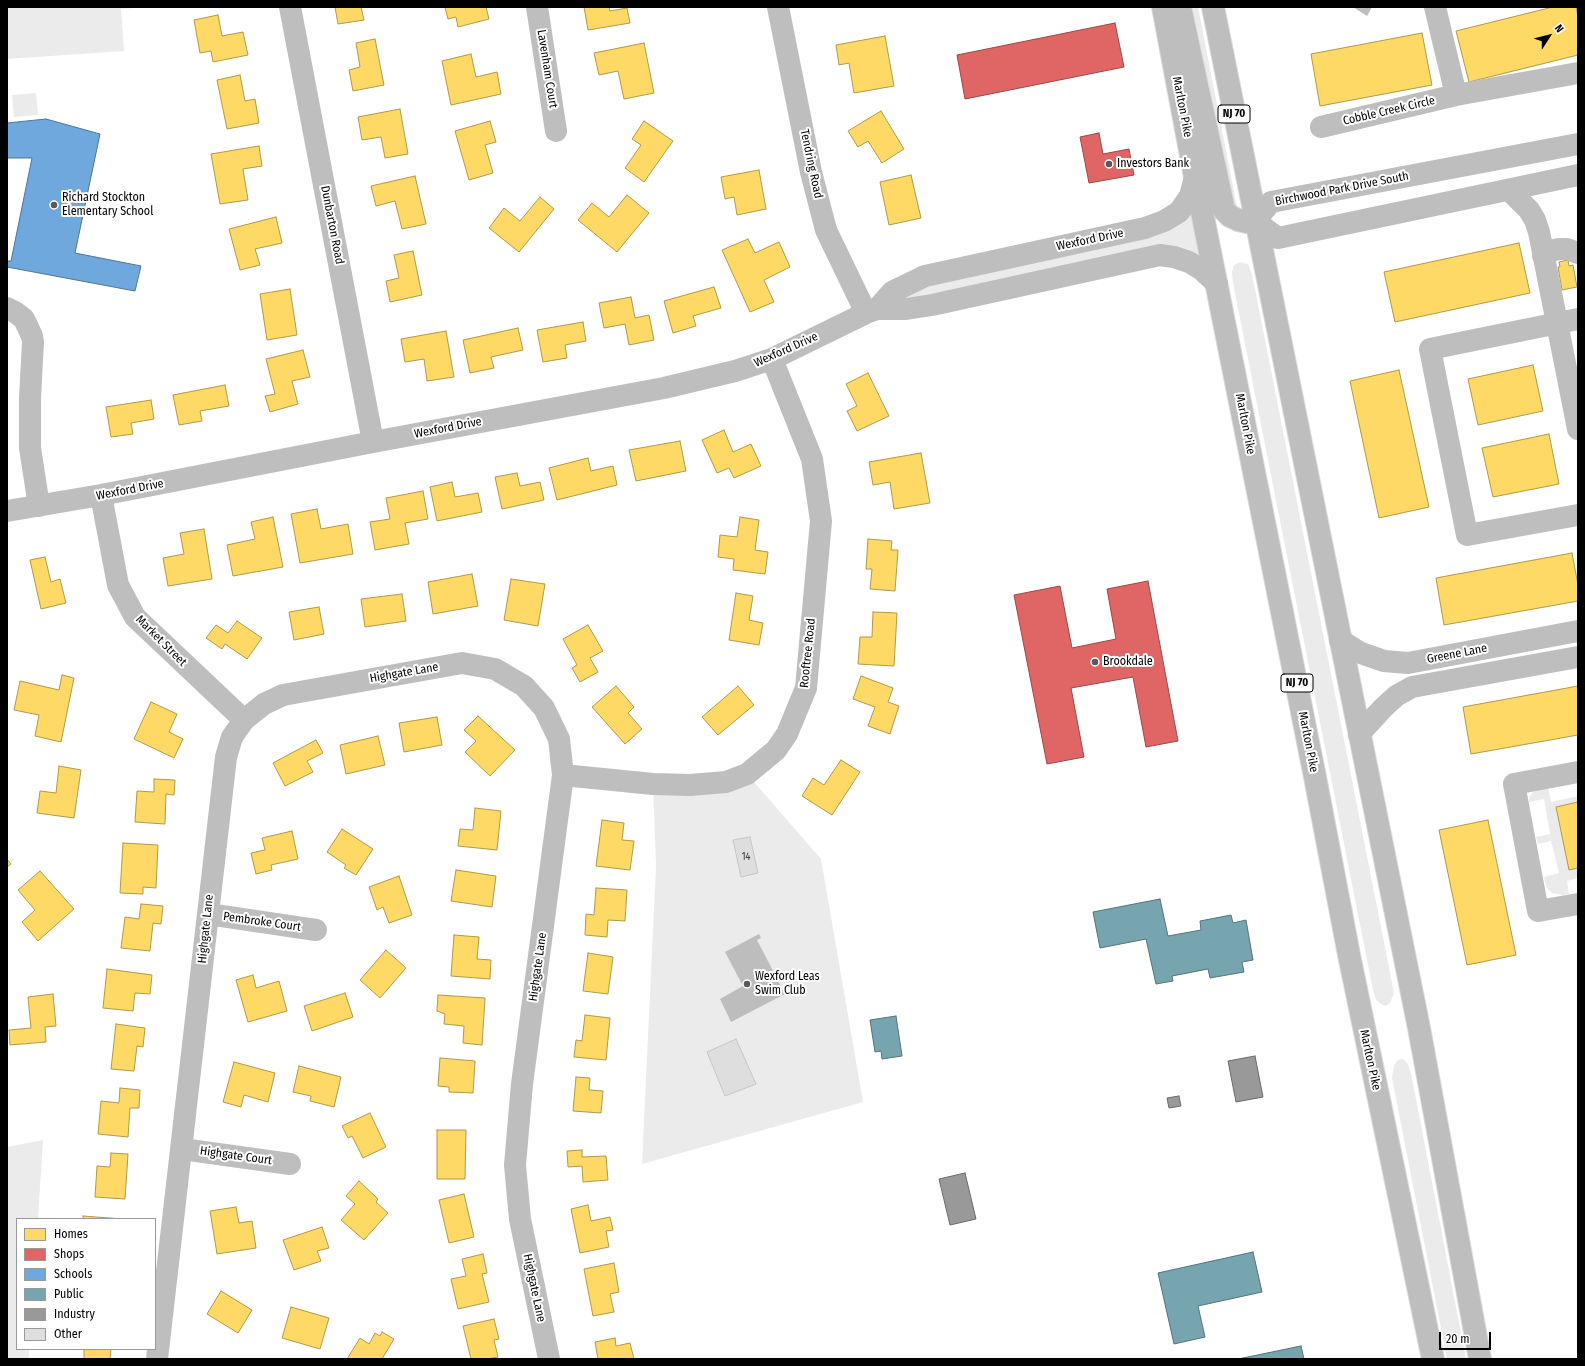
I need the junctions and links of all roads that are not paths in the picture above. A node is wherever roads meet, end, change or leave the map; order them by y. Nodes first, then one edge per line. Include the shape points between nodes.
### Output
1 (290, 7) edge
2 (537, 7) edge
3 (778, 7) edge
4 (1163, 7) edge
5 (1180, 7) edge
6 (1213, 7) edge
7 (1435, 7) edge
8 (1578, 74) edge
9 (1456, 96) junction
10 (1321, 127) dead end
11 (556, 131) dead end
12 (1578, 144) edge
13 (1578, 175) edge
14 (1195, 177) junction
15 (1509, 190) junction
16 (1255, 221) junction
17 (1578, 253) edge
18 (1543, 256) junction
19 (1217, 284) junction
20 (7, 308) edge
21 (872, 311) junction
22 (1578, 319) edge
23 (1557, 324) junction
24 (772, 359) junction
25 (1578, 429) edge
26 (373, 442) junction
27 (101, 495) junction
28 (39, 506) junction
29 (7, 511) edge
30 (1578, 515) edge
31 (1578, 632) edge
32 (1340, 640) junction
33 (1578, 657) edge
34 (244, 720) junction
35 (1359, 734) junction
36 (1578, 772) edge
37 (563, 775) junction
38 (1578, 904) edge
39 (208, 914) junction
40 (316, 930) dead end
41 (182, 1149) junction
42 (290, 1164) dead end
43 (157, 1359) edge
44 (549, 1359) edge
45 (1433, 1359) edge
46 (1480, 1359) edge

1 - 26 main road, Dunbarton Road
2 - 11 main road, Lavenham Court
3 - 21 main road, Tendring Road via 811,172 826,230
4 - 14 main road, Marlton Pike / NJ 70
5 - 16 main road via 1224,210 1238,220
6 - 16 main road, NJ 70
7 - 9 main road
8 - 9 main road, Cobble Creek Circle
9 - 10 main road, Cobble Creek Circle
12 - 16 main road, Birchwood Park Drive South via 1271,202
13 - 15 main road
14 - 19 main road, Marlton Pike / NJ 70
14 - 21 main road, Wexford Drive via 1190,196 1179,212 1164,221 1145,228 925,276 892,292
15 - 16 main road via 1278,238
15 - 18 main road via 1529,210 1535,220 1540,232
16 - 32 main road, NJ 70
17 - 18 main road via 1559,249
18 - 23 main road
19 - 21 main road, Wexford Drive via 1189,262 1174,256 1160,255 932,305
19 - 45 main road, Marlton Pike / NJ 70 via 1351,966
20 - 28 main road via 24,319 33,342 30,448
21 - 24 main road, Wexford Drive
22 - 23 main road
23 - 25 main road
23 - 30 main road via 1430,349 1467,535
24 - 26 main road, Wexford Drive via 664,388
24 - 37 main road, Rooftree Road via 812,459 821,521 806,688 787,734 776,750 747,774 726,782 690,785 653,784
26 - 27 main road, Wexford Drive
27 - 28 main road, Wexford Drive
27 - 34 main road, Market Street via 118,585 135,617
28 - 29 main road, Wexford Drive
31 - 32 main road, Greene Lane via 1408,663 1384,661 1361,653
32 - 35 main road, NJ 70
33 - 35 main road, Greene Lane via 1412,687 1396,696
34 - 37 main road, Highgate Lane via 264,704 283,696 462,663 495,669 524,686 544,708 559,739
34 - 39 main road, Highgate Lane via 232,737 226,757
35 - 46 main road, NJ 70 via 1419,1028
36 - 38 main road via 1514,784 1538,911
37 - 44 main road, Highgate Lane via 522,1084 515,1165 520,1219
39 - 40 main road, Pembroke Court
39 - 41 main road, Highgate Lane
41 - 42 main road, Highgate Court
41 - 43 main road, Highgate Lane

